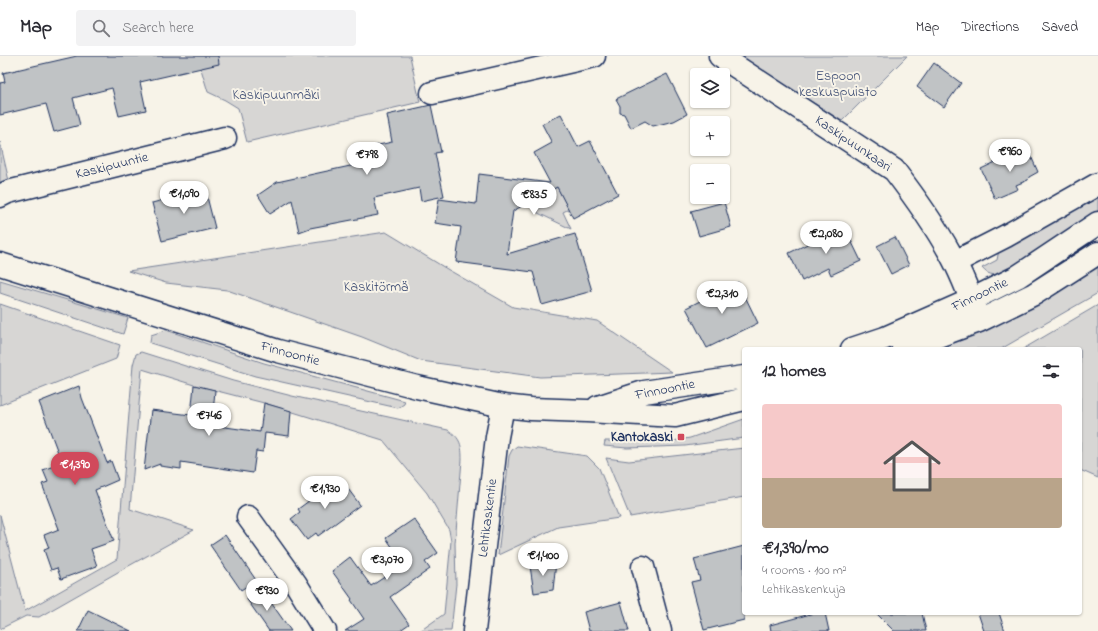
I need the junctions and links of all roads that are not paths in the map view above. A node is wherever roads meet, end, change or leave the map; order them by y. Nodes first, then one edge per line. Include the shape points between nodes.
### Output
1 (594, 56) edge
2 (720, 56) edge
3 (432, 92) dead end
4 (225, 138) dead end
5 (1098, 184) edge
6 (0, 196) edge
7 (1098, 222) edge
8 (1098, 253) edge
9 (955, 262) junction
10 (0, 264) edge
11 (971, 300) junction
12 (979, 321) junction
13 (858, 347) edge
14 (908, 347) edge
15 (742, 377) edge
16 (742, 400) edge
17 (503, 406) junction
18 (587, 411) junction
19 (248, 517) dead end
20 (643, 567) dead end
21 (324, 631) edge
22 (474, 631) edge
23 (660, 631) edge

1 - 3 main road
2 - 9 main road, Kaskipuunkaari via 894,170
4 - 6 main road, Kaskipuuntie
5 - 9 main road
7 - 11 main road, Finnoontie via 1017,277
8 - 12 main road, Finnoontie via 1034,294
9 - 11 main road, Kaskipuunkaari
10 - 17 main road, Finnoontie via 278,352
11 - 12 main road, Kaskipuunkaari
11 - 13 main road, Finnoontie via 885,338
12 - 14 main road, Finnoontie
15 - 18 main road, Finnoontie via 644,392
16 - 18 main road, Finnoontie via 676,416
17 - 18 main road, Finnoontie
17 - 22 main road, Lehtikaskentie
19 - 21 main road via 296,584
20 - 23 main road

